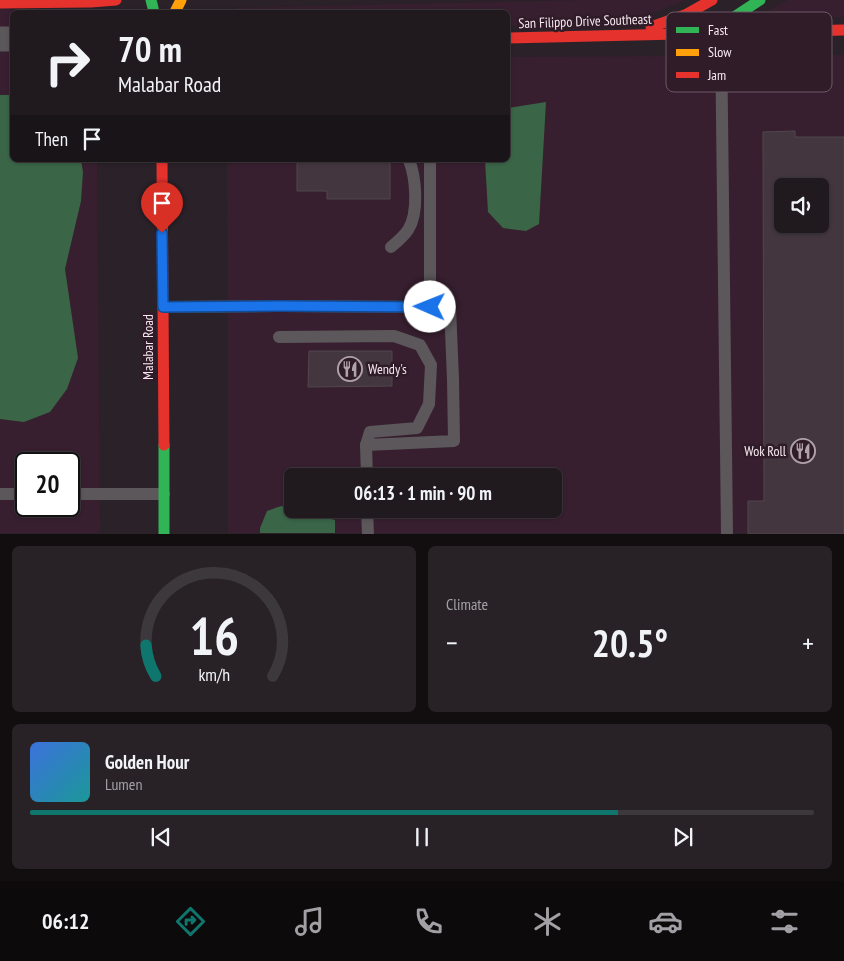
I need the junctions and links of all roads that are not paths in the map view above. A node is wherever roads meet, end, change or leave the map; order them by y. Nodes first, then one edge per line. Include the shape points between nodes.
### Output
1 (116, 0) edge
2 (712, 0) edge
3 (760, 0) edge
4 (0, 4) edge
5 (690, 12) edge
6 (742, 12) edge
7 (666, 22) edge
8 (666, 34) edge
9 (631, 35) junction
10 (510, 38) edge
11 (722, 92) edge
12 (162, 162) edge
13 (410, 162) edge
14 (430, 162) edge
15 (391, 247) dead end
16 (163, 307) junction
17 (439, 307) junction
18 (279, 337) dead end
19 (366, 445) junction
20 (366, 468) edge
21 (0, 494) edge
22 (15, 494) edge
23 (80, 494) edge
24 (164, 494) junction
25 (367, 518) edge
26 (164, 534) edge
27 (368, 534) edge
28 (727, 534) edge

1 - 4 street
2 - 5 street
3 - 6 street
7 - 9 street
8 - 9 street, San Filippo Drive Southeast
9 - 10 street, San Filippo Drive Southeast
11 - 28 lane
12 - 16 street, Malabar Road
13 - 15 lane via 415,214 408,231
14 - 17 lane
16 - 17 lane
16 - 24 street, Malabar Road
17 - 19 lane via 453,379 454,441
18 - 19 lane via 394,336 420,345 431,365 429,404 417,428 370,432
19 - 20 lane
21 - 22 lane
23 - 24 lane
24 - 26 street, Malabar Road
25 - 27 lane

